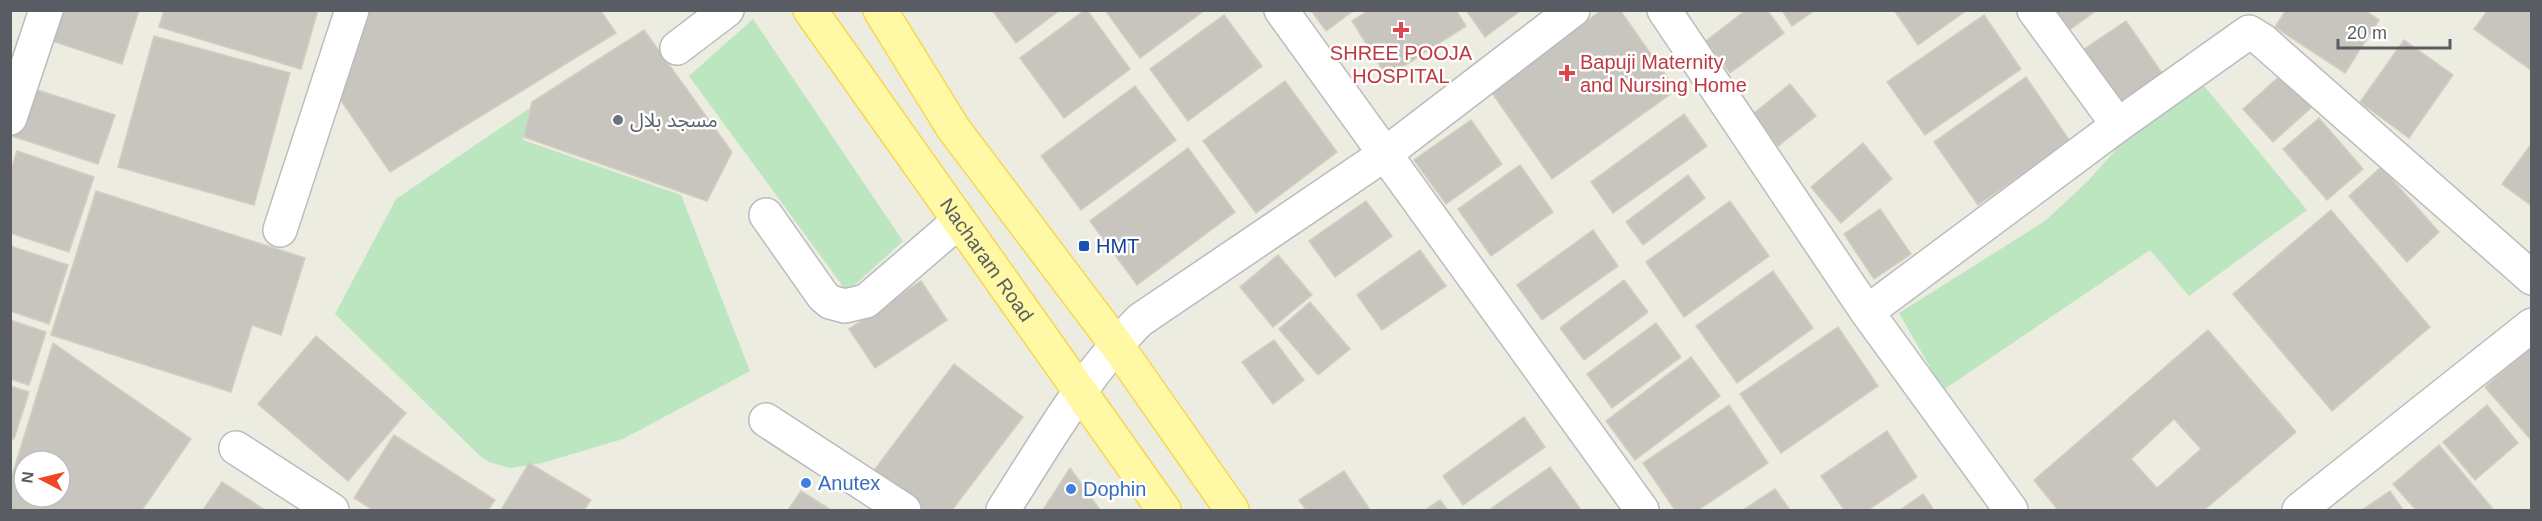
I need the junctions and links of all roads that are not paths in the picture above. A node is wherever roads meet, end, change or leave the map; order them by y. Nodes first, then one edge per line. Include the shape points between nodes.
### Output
1 (46, 10) edge
2 (352, 10) edge
3 (727, 10) edge
4 (810, 10) edge
5 (880, 10) edge
6 (1281, 10) edge
7 (1573, 10) edge
8 (1664, 10) edge
9 (2034, 10) edge
10 (677, 48) dead end
11 (21, 53) edge
12 (10, 118) edge
13 (2118, 124) junction
14 (1385, 154) junction
15 (766, 215) dead end
16 (959, 221) junction
17 (280, 230) dead end
18 (2532, 278) edge
19 (1867, 312) junction
20 (2532, 325) edge
21 (1116, 344) junction
22 (1079, 393) junction
23 (766, 420) dead end
24 (236, 448) dead end
25 (332, 510) edge
26 (904, 510) edge
27 (1003, 510) edge
28 (1164, 510) edge
29 (1232, 510) edge
30 (1642, 510) edge
31 (2011, 510) edge
32 (2300, 510) edge

1 - 11 street
2 - 17 street
3 - 10 street
4 - 16 main road, Nacharam Road
5 - 21 main road via 953,128
6 - 14 street
7 - 14 street
8 - 19 street
9 - 13 street
11 - 12 street
13 - 18 street via 2249,32
13 - 19 street
14 - 21 street via 1140,320
14 - 30 street
15 - 16 street via 823,296 845,306 866,301
16 - 22 main road, Nacharam Road
19 - 31 street
20 - 32 street
21 - 22 street
21 - 29 main road
22 - 27 street
22 - 28 main road, Nacharam Road
23 - 26 street
24 - 25 street

